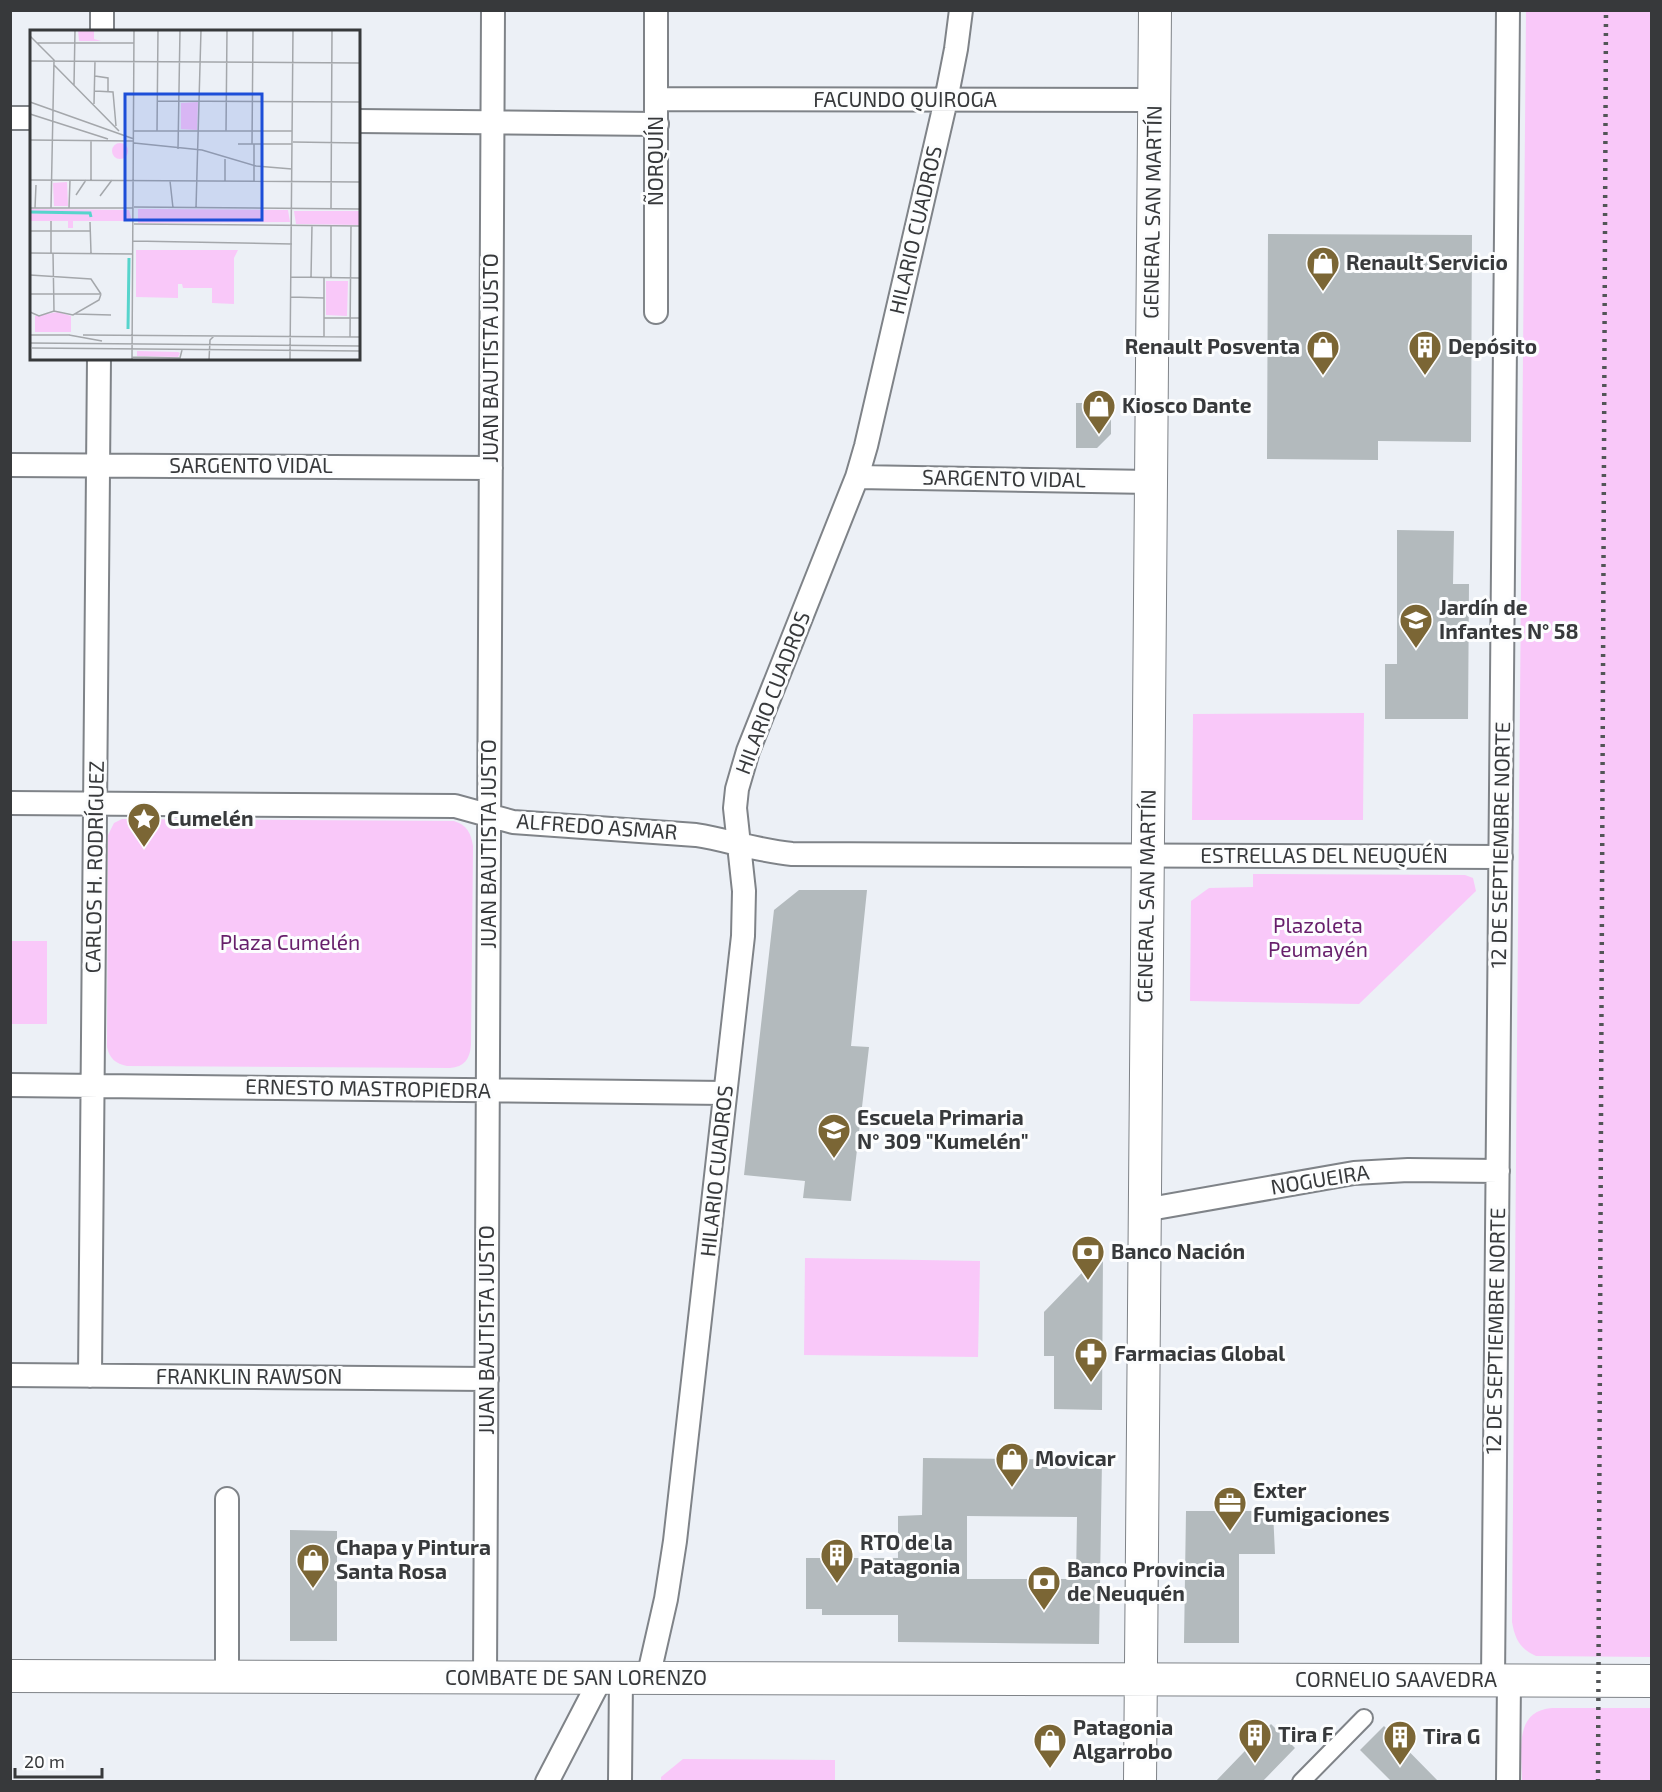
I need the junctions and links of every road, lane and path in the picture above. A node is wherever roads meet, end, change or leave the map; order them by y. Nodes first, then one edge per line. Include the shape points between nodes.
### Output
1 (102, 10) edge
2 (493, 10) edge
3 (656, 10) edge
4 (961, 10) edge
5 (1155, 10) edge
6 (1508, 10) edge
7 (102, 30) edge
8 (657, 99) junction
9 (946, 100) junction
10 (1154, 100) junction
11 (10, 118) edge
12 (30, 118) edge
13 (360, 121) edge
14 (492, 122) junction
15 (657, 124) junction
16 (656, 312) dead end
17 (99, 360) edge
18 (10, 465) edge
19 (99, 465) junction
20 (491, 468) junction
21 (857, 477) junction
22 (1151, 482) junction
23 (10, 802) edge
24 (96, 803) junction
25 (489, 816) junction
26 (739, 844) junction
27 (1148, 855) junction
28 (1501, 857) junction
29 (10, 1086) edge
30 (93, 1086) junction
31 (488, 1090) junction
32 (725, 1093) junction
33 (1498, 1171) junction
34 (1144, 1210) junction
35 (10, 1375) edge
36 (90, 1376) junction
37 (487, 1379) junction
38 (227, 1499) dead end
39 (10, 1676) edge
40 (227, 1677) junction
41 (485, 1678) junction
42 (623, 1678) junction
43 (1141, 1679) junction
44 (1501, 1680) junction
45 (1652, 1681) edge
46 (1364, 1718) dead end
47 (547, 1782) edge
48 (620, 1782) edge
49 (1140, 1782) edge
50 (1301, 1782) edge
51 (1508, 1782) edge

1 - 7 street
2 - 14 street, JUAN BAUTISTA JUSTO
3 - 8 street, ÑORQUÍN
4 - 9 street, HILARIO CUADROS
5 - 10 main road, GENERAL SAN MARTÍN
6 - 28 street, 12 DE SEPTIEMBRE NORTE
8 - 9 street, FACUNDO QUIROGA
8 - 15 street, ÑORQUÍN
9 - 10 street, FACUNDO QUIROGA
9 - 21 street, HILARIO CUADROS
10 - 22 main road, GENERAL SAN MARTÍN
11 - 12 street
13 - 14 street
14 - 15 street
14 - 20 street, JUAN BAUTISTA JUSTO
15 - 16 street, ÑORQUÍN
17 - 19 street, CARLOS H. RODRÍGUEZ
18 - 19 street, SARGENTO VIDAL
19 - 20 street, SARGENTO VIDAL
19 - 24 street, CARLOS H. RODRÍGUEZ
20 - 25 street, JUAN BAUTISTA JUSTO
21 - 22 street, SARGENTO VIDAL
21 - 26 street, HILARIO CUADROS via 742,769 735,808
22 - 27 main road, GENERAL SAN MARTÍN
23 - 24 street, ALFREDO ASMAR
24 - 25 street, ALFREDO ASMAR via 455,806
24 - 30 street, CARLOS H. RODRÍGUEZ
25 - 26 street, ALFREDO ASMAR via 525,824 696,835
25 - 31 street, JUAN BAUTISTA JUSTO
26 - 27 street, ALFREDO ASMAR via 792,854
26 - 32 street, HILARIO CUADROS via 745,914
27 - 28 street, ESTRELLAS DEL NEUQUÉN
27 - 34 main road, GENERAL SAN MARTÍN
28 - 33 street, 12 DE SEPTIEMBRE NORTE
29 - 30 street, ERNESTO MASTROPIEDRA
30 - 31 street, ERNESTO MASTROPIEDRA
30 - 36 street, CARLOS H. RODRÍGUEZ
31 - 32 street, ERNESTO MASTROPIEDRA
31 - 37 street, JUAN BAUTISTA JUSTO
32 - 42 street, HILARIO CUADROS via 666,1599
33 - 34 street, NOGUEIRA via 1354,1173
33 - 44 street, 12 DE SEPTIEMBRE NORTE
34 - 43 main road, GENERAL SAN MARTÍN
35 - 36 street, FRANKLIN RAWSON
36 - 37 street, FRANKLIN RAWSON
37 - 41 street, JUAN BAUTISTA JUSTO
38 - 40 street
39 - 40 main road, COMBATE DE SAN LORENZO
40 - 41 main road, COMBATE DE SAN LORENZO
41 - 42 main road, COMBATE DE SAN LORENZO
42 - 43 main road, COMBATE DE SAN LORENZO
42 - 47 street
42 - 48 street
43 - 44 main road, CORNELIO SAAVEDRA
43 - 49 main road, GENERAL SAN MARTÍN
44 - 45 main road, CORNELIO SAAVEDRA
44 - 51 street, 12 DE SEPTIEMBRE NORTE
46 - 50 street

